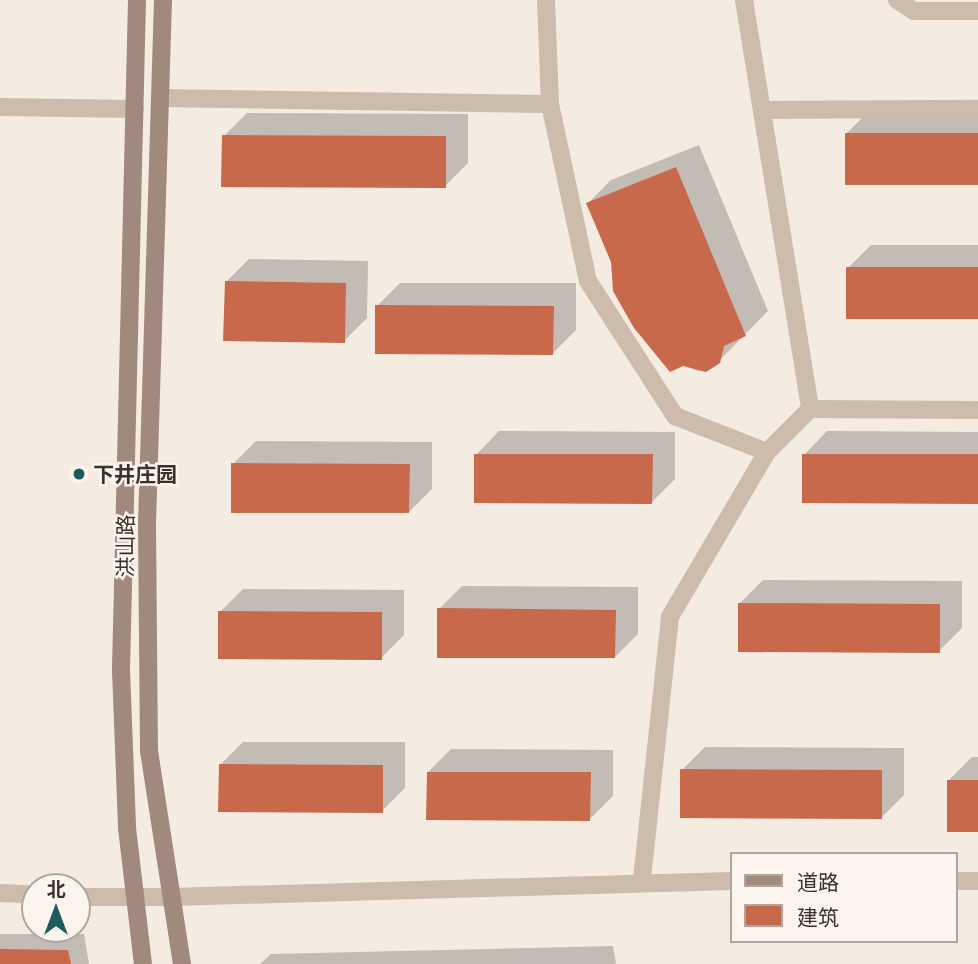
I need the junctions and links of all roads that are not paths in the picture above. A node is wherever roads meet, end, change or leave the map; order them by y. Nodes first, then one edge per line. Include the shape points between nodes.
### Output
1 (137, 0) edge
2 (163, 0) edge
3 (546, 0) edge
4 (744, 0) edge
5 (897, 0) edge
6 (978, 11) edge
7 (160, 98) junction
8 (551, 104) junction
9 (0, 107) edge
10 (978, 109) edge
11 (135, 110) junction
12 (762, 110) junction
13 (810, 409) junction
14 (978, 410) edge
15 (767, 452) junction
16 (642, 881) junction
17 (730, 881) edge
18 (957, 881) edge
19 (978, 881) edge
20 (0, 893) edge
21 (21, 894) edge
22 (172, 897) junction
23 (91, 898) edge
24 (135, 901) junction
25 (143, 964) edge
26 (182, 964) edge

1 - 11 main road, 洪山路
2 - 7 main road, 洪山路
3 - 8 street
4 - 12 street
5 - 6 street via 914,11
7 - 8 street
7 - 22 main road, 洪山路 via 147,523 149,751
8 - 15 street via 588,281 676,416
9 - 11 street
10 - 12 street
11 - 24 main road, 洪山路 via 121,670
12 - 13 street
13 - 14 street
13 - 15 street
15 - 16 street via 670,617
16 - 17 street
16 - 22 street
18 - 19 street
20 - 21 street
22 - 24 street
22 - 26 main road, 洪山路
23 - 24 street
24 - 25 main road, 洪山路

